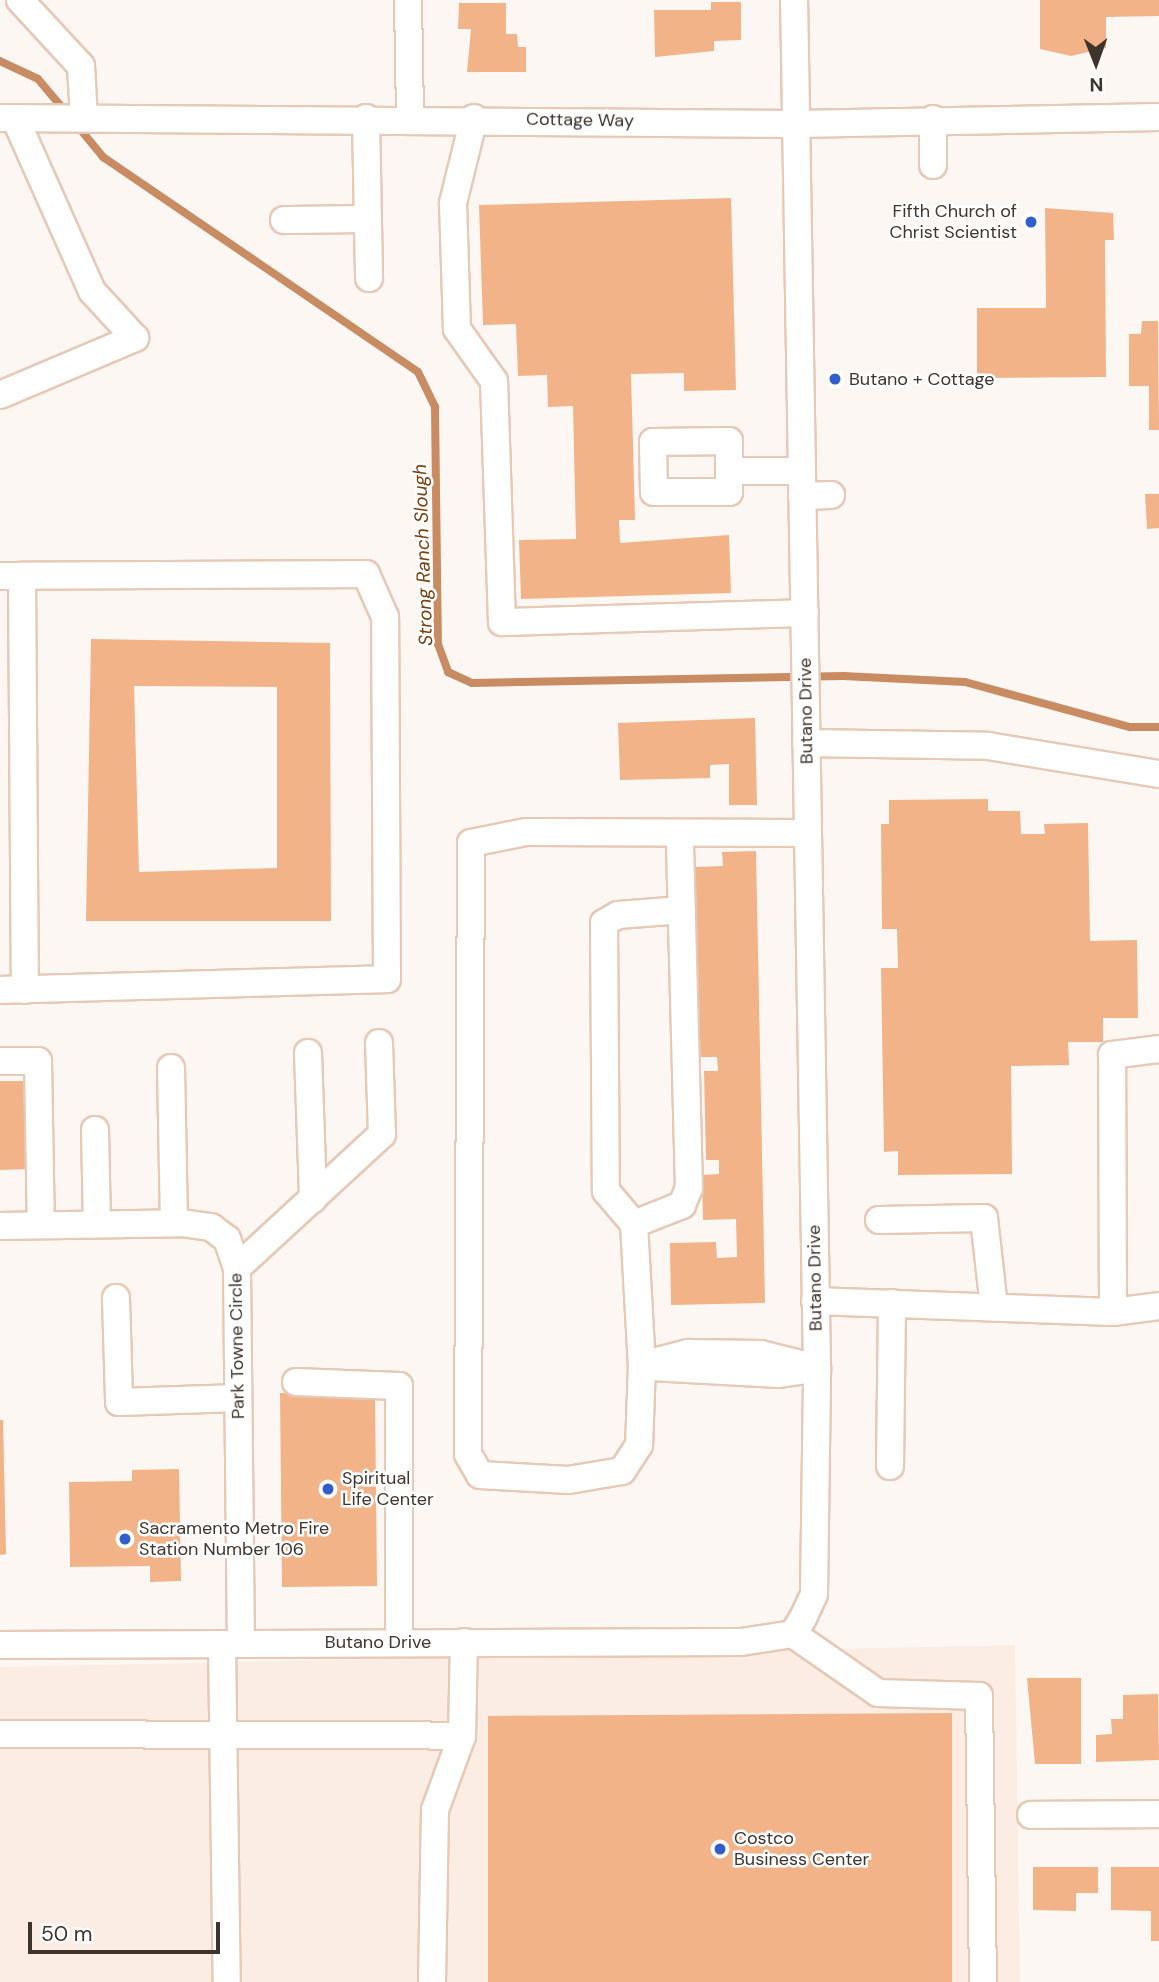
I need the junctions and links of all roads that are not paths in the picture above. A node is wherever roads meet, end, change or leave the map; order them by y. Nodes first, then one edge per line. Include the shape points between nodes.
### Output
1 (20, 0) edge
2 (408, 0) edge
3 (794, 0) edge
4 (1159, 117) edge
5 (16, 118) edge
6 (84, 118) junction
7 (366, 118) junction
8 (410, 118) junction
9 (474, 118) junction
10 (933, 119) junction
11 (797, 124) junction
12 (933, 165) dead end
13 (368, 219) junction
14 (284, 220) dead end
15 (369, 278) dead end
16 (0, 394) edge
17 (729, 471) dead end
18 (802, 483) junction
19 (831, 495) dead end
20 (11, 576) edge
21 (805, 613) junction
22 (806, 743) junction
23 (12, 772) edge
24 (1159, 774) edge
25 (807, 833) junction
26 (680, 834) junction
27 (682, 910) junction
28 (13, 990) edge
29 (379, 1043) dead end
30 (1159, 1049) edge
31 (308, 1053) dead end
32 (0, 1061) edge
33 (171, 1068) dead end
34 (95, 1130) dead end
35 (313, 1199) junction
36 (879, 1220) dead end
37 (174, 1223) junction
38 (97, 1224) junction
39 (634, 1224) junction
40 (41, 1225) junction
41 (0, 1226) edge
42 (237, 1268) junction
43 (116, 1298) dead end
44 (816, 1301) junction
45 (892, 1303) junction
46 (1159, 1306) edge
47 (994, 1307) junction
48 (1113, 1312) junction
49 (642, 1365) junction
50 (817, 1368) junction
51 (296, 1382) dead end
52 (238, 1398) junction
53 (890, 1466) dead end
54 (793, 1634) junction
55 (399, 1642) junction
56 (464, 1642) junction
57 (231, 1644) junction
58 (0, 1645) edge
59 (0, 1734) edge
60 (223, 1735) junction
61 (463, 1736) junction
62 (1159, 1814) edge
63 (1031, 1815) dead end
64 (227, 1982) edge
65 (432, 1982) edge
66 (983, 1982) edge

1 - 6 street via 81,66
2 - 8 street
3 - 11 street, Butano Drive
4 - 10 street, Cottage Way
5 - 6 street, Cottage Way
5 - 16 street via 92,291 135,338
6 - 7 street, Cottage Way
7 - 8 street, Cottage Way
7 - 13 street
8 - 9 street, Cottage Way
9 - 11 street, Cottage Way
9 - 21 street via 453,203 457,329 494,381 502,622
10 - 11 street, Cottage Way
10 - 12 street
11 - 18 street, Butano Drive
13 - 14 street
13 - 15 street
17 - 18 street
18 - 19 street
18 - 21 street, Butano Drive
20 - 23 street
20 - 28 street via 366,574 386,631 387,979
21 - 22 street, Butano Drive
22 - 24 street via 988,746
22 - 25 street, Butano Drive
23 - 28 street
25 - 26 street
25 - 44 street, Butano Drive
26 - 27 street
26 - 49 street via 526,832 485,836 466,853 468,1454 480,1475 568,1480 622,1471 639,1445
27 - 39 street via 689,1188 682,1205
27 - 39 street via 618,915 604,923 606,1191
29 - 35 street via 382,1134
30 - 48 street via 1112,1055
31 - 35 street
32 - 40 street via 38,1061
33 - 37 street
34 - 38 street
35 - 42 street
36 - 47 street via 984,1218
37 - 38 street, Park Towne Circle
37 - 42 street, Park Towne Circle via 211,1227 226,1239
38 - 40 street, Park Towne Circle
39 - 49 street
40 - 41 street, Park Towne Circle
42 - 52 street, Park Towne Circle
43 - 52 street via 119,1402
44 - 45 street
44 - 50 street, Butano Drive
45 - 47 street
45 - 53 street
46 - 48 street
47 - 48 street
49 - 50 street
50 - 54 street, Butano Drive via 814,1594
51 - 55 street via 399,1386
52 - 57 street, Park Towne Circle
54 - 56 street, Butano Drive via 741,1642
54 - 66 street via 878,1693 979,1696
55 - 56 street, Butano Drive
55 - 57 street, Butano Drive
56 - 61 street
57 - 58 street, Butano Drive
57 - 60 street, Park Towne Circle
59 - 60 street
60 - 61 street
60 - 64 street, Park Towne Circle
61 - 65 street via 435,1810
62 - 63 street

